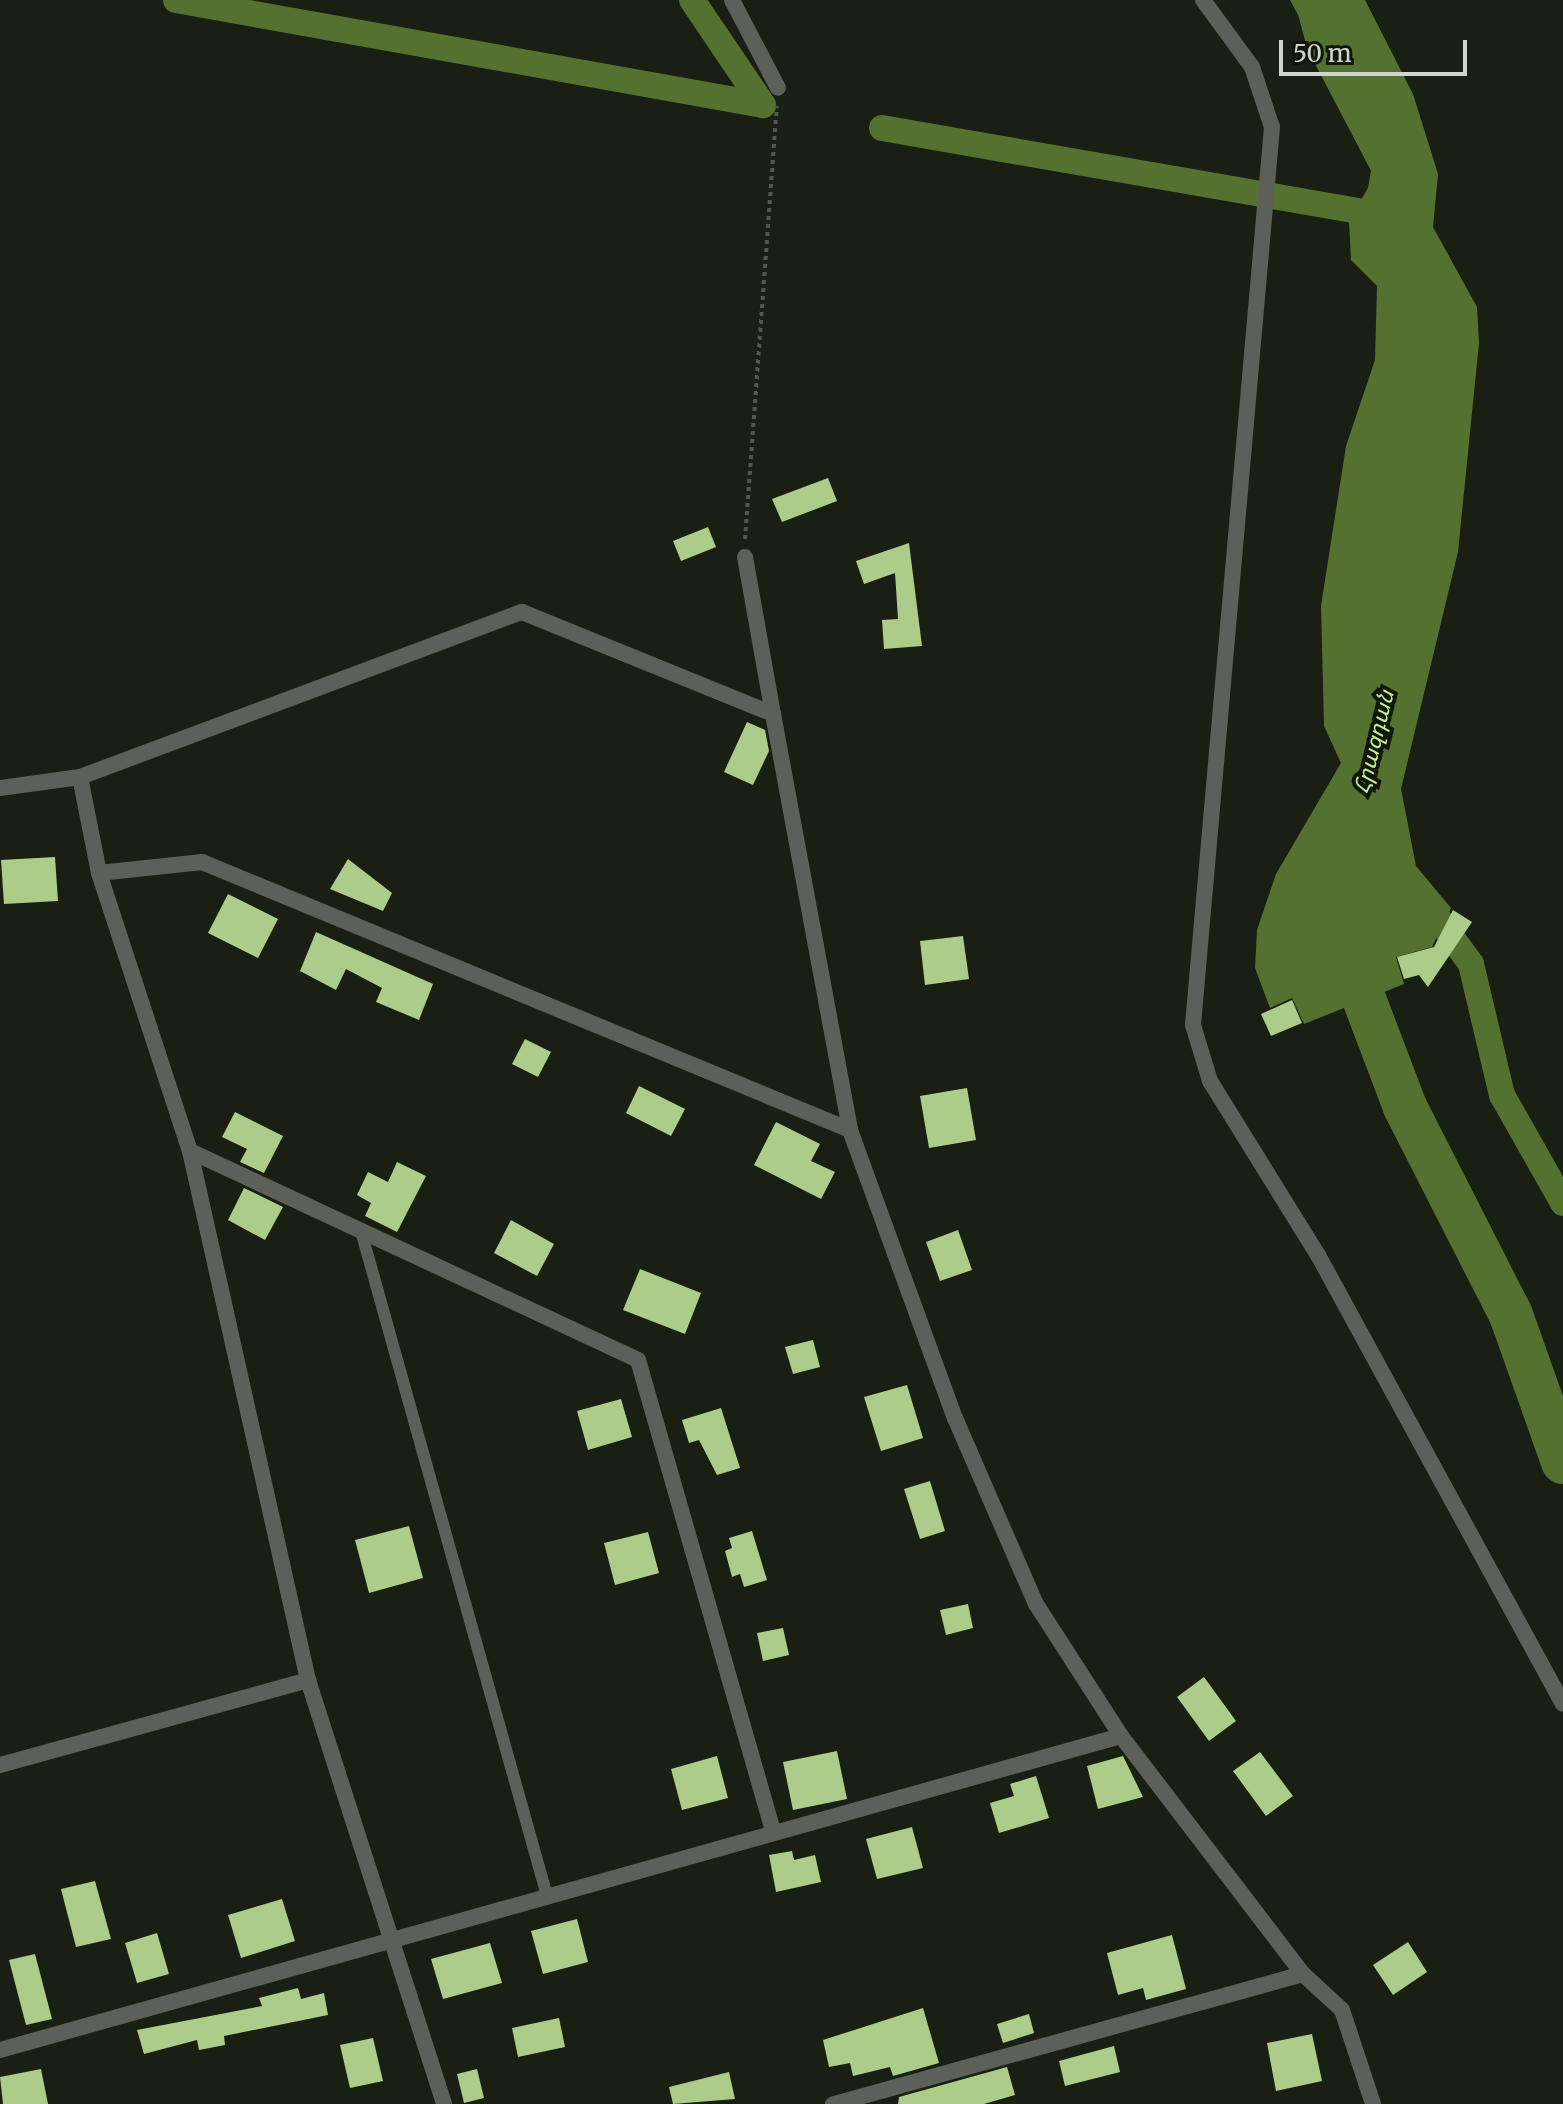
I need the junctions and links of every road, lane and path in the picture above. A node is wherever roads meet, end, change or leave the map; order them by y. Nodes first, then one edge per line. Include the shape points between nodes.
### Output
1 (732, 0) edge
2 (1203, 0) edge
3 (778, 88) joint
4 (745, 557) joint
5 (773, 714) junction
6 (80, 777) junction
7 (0, 788) edge
8 (99, 873) junction
9 (850, 1130) junction
10 (190, 1151) junction
11 (361, 1231) junction
12 (308, 1680) junction
13 (1563, 1704) edge
14 (1121, 1736) junction
15 (0, 1765) edge
16 (772, 1828) junction
17 (547, 1896) junction
18 (393, 1943) junction
19 (1303, 1974) junction
20 (0, 2050) edge
21 (444, 2104) edge
22 (833, 2104) edge
23 (1373, 2104) edge

1 - 3 street
2 - 13 street via 1252,67 1272,127 1193,1025 1210,1081 1318,1255
3 - 4 path
4 - 5 street
5 - 6 street via 522,612
5 - 9 street
6 - 7 street
6 - 8 street
8 - 9 street via 202,862
8 - 10 street
9 - 14 street via 955,1418 1036,1604
10 - 11 street
10 - 12 street
11 - 16 street via 638,1360
11 - 17 lane
12 - 15 street
12 - 18 street
14 - 16 street
14 - 19 street
16 - 17 street
17 - 18 street
18 - 20 street
18 - 21 street
19 - 22 street
19 - 23 street via 1342,2010

